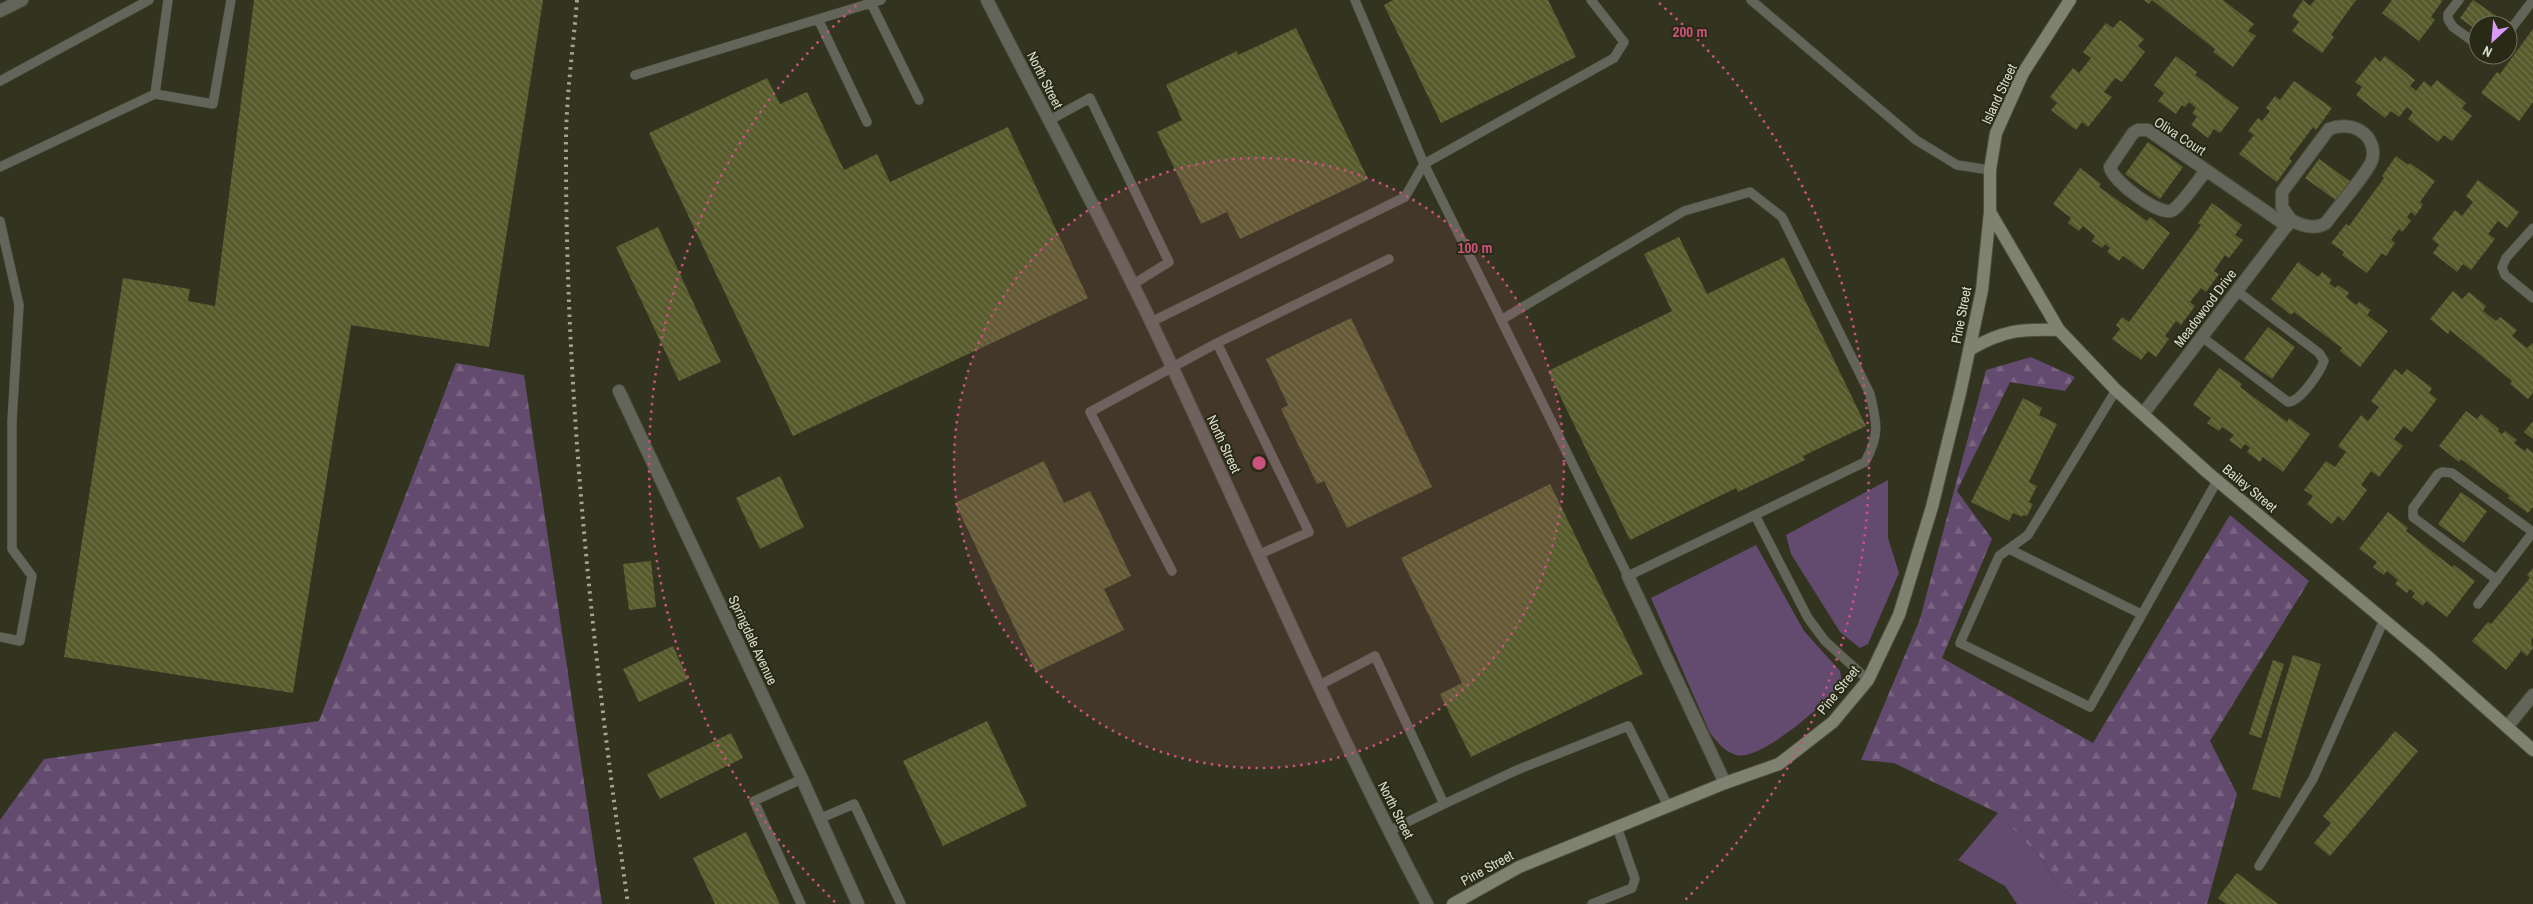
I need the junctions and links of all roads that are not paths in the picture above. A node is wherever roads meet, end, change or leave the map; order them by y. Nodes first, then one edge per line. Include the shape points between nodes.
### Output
1 (22, 0) edge
2 (149, 0) edge
3 (168, 0) edge
4 (231, 0) edge
5 (881, 0) edge
6 (987, 0) edge
7 (1355, 0) edge
8 (1592, 0) edge
9 (1751, 0) edge
10 (2070, 0) edge
11 (2459, 0) edge
12 (2533, 0) edge
13 (871, 3) junction
14 (0, 11) edge
15 (2518, 20) edge
16 (819, 21) junction
17 (2468, 38) edge
18 (635, 75) dead end
19 (0, 81) edge
20 (155, 94) junction
21 (919, 100) dead end
22 (1048, 120) junction
23 (867, 122) dead end
24 (1424, 164) junction
25 (0, 167) edge
26 (1990, 170) junction
27 (2206, 170) junction
28 (1990, 212) junction
29 (0, 221) edge
30 (2289, 223) junction
31 (2533, 228) edge
32 (1389, 259) dead end
33 (1132, 285) junction
34 (2237, 291) junction
35 (2533, 298) edge
36 (1501, 320) junction
37 (1151, 322) junction
38 (2059, 330) junction
39 (2202, 337) junction
40 (1217, 343) junction
41 (1969, 350) junction
42 (1172, 366) junction
43 (2116, 390) junction
44 (619, 391) dead end
45 (2143, 414) junction
46 (2218, 480) junction
47 (1756, 517) junction
48 (2009, 549) junction
49 (1258, 555) junction
50 (1172, 571) dead end
51 (1628, 576) junction
52 (2497, 580) junction
53 (2478, 604) dead end
54 (2141, 614) junction
55 (2384, 620) junction
56 (0, 637) edge
57 (1868, 680) junction
58 (1318, 686) junction
59 (2533, 695) edge
60 (2507, 727) junction
61 (2533, 750) edge
62 (802, 779) junction
63 (1725, 783) junction
64 (1444, 804) junction
65 (1668, 806) junction
66 (820, 819) junction
67 (1616, 827) junction
68 (1389, 831) junction
69 (2259, 866) dead end
70 (801, 904) edge
71 (858, 904) edge
72 (901, 904) edge
73 (1427, 904) edge
74 (1453, 904) edge
75 (1592, 904) edge

1 - 14 street
2 - 19 lane
3 - 20 lane
4 - 20 lane via 213,104
5 - 13 lane
6 - 22 street, North Street
7 - 24 lane
8 - 24 lane via 1624,42 1614,58
9 - 26 lane via 1916,140 1957,165
10 - 26 street, Island Street via 2023,73 1996,133
11 - 17 lane via 2448,14 2448,19
12 - 15 lane
13 - 16 lane
13 - 21 lane
16 - 18 lane
16 - 23 lane
20 - 25 lane
22 - 33 street, North Street
22 - 33 lane via 1090,98 1170,262
24 - 36 lane
24 - 37 lane via 1405,197
26 - 28 street, Island Street
27 - 27 street, Oliva Court via 2154,133 2143,129 2133,133 2110,167 2117,181 2165,212 2174,209
27 - 30 street, Oliva Court
28 - 38 street, Bailey Street
28 - 41 street, Pine Street via 1982,290
29 - 56 lane via 19,305 12,421 12,549 32,576 20,641
30 - 30 street via 2282,207 2282,192 2329,129 2345,126 2363,132 2372,146 2372,161 2326,222 2315,227
30 - 34 street, Meadowood Drive
31 - 35 lane via 2502,267 2505,275
32 - 40 lane
33 - 37 street, North Street
34 - 39 street, Meadowood Drive
34 - 39 lane via 2324,361 2300,397 2288,402
36 - 47 lane via 1684,211 1750,192 1782,216 1870,394 1877,425 1874,445 1865,462
36 - 51 lane
37 - 42 street, North Street
38 - 41 street via 2022,329 1990,338
38 - 43 street, Bailey Street
39 - 45 street, Meadowood Drive
40 - 42 lane
40 - 49 lane via 1309,532
41 - 57 street, Pine Street via 1932,507 1902,606
42 - 49 street, North Street
42 - 50 lane via 1090,412
43 - 45 street, Bailey Street
43 - 48 lane via 2028,535
44 - 62 street, Springdale Avenue
45 - 46 street, Bailey Street
46 - 54 lane
46 - 55 street, Bailey Street
47 - 51 lane
47 - 57 lane via 1808,618 1825,641
48 - 54 lane
48 - 54 lane via 1999,556 1960,643 2090,707
49 - 58 street, North Street
51 - 63 street
52 - 52 lane via 2533,532 2452,474 2438,474 2413,508 2412,517
52 - 53 lane
55 - 60 street, Bailey Street
55 - 69 lane via 2313,779
57 - 63 street, Pine Street via 1833,722 1779,764
58 - 64 lane via 1375,656
58 - 68 street, North Street
59 - 60 street
60 - 61 street, Bailey Street
62 - 66 street, Springdale Avenue
62 - 70 lane via 754,801
63 - 65 street, Pine Street
64 - 65 lane via 1516,770 1628,726
64 - 68 lane
65 - 67 street, Pine Street
66 - 71 street, Springdale Avenue
66 - 72 lane via 854,804
67 - 74 street, Pine Street via 1519,867
67 - 75 lane via 1634,879 1632,888
68 - 73 street, North Street

